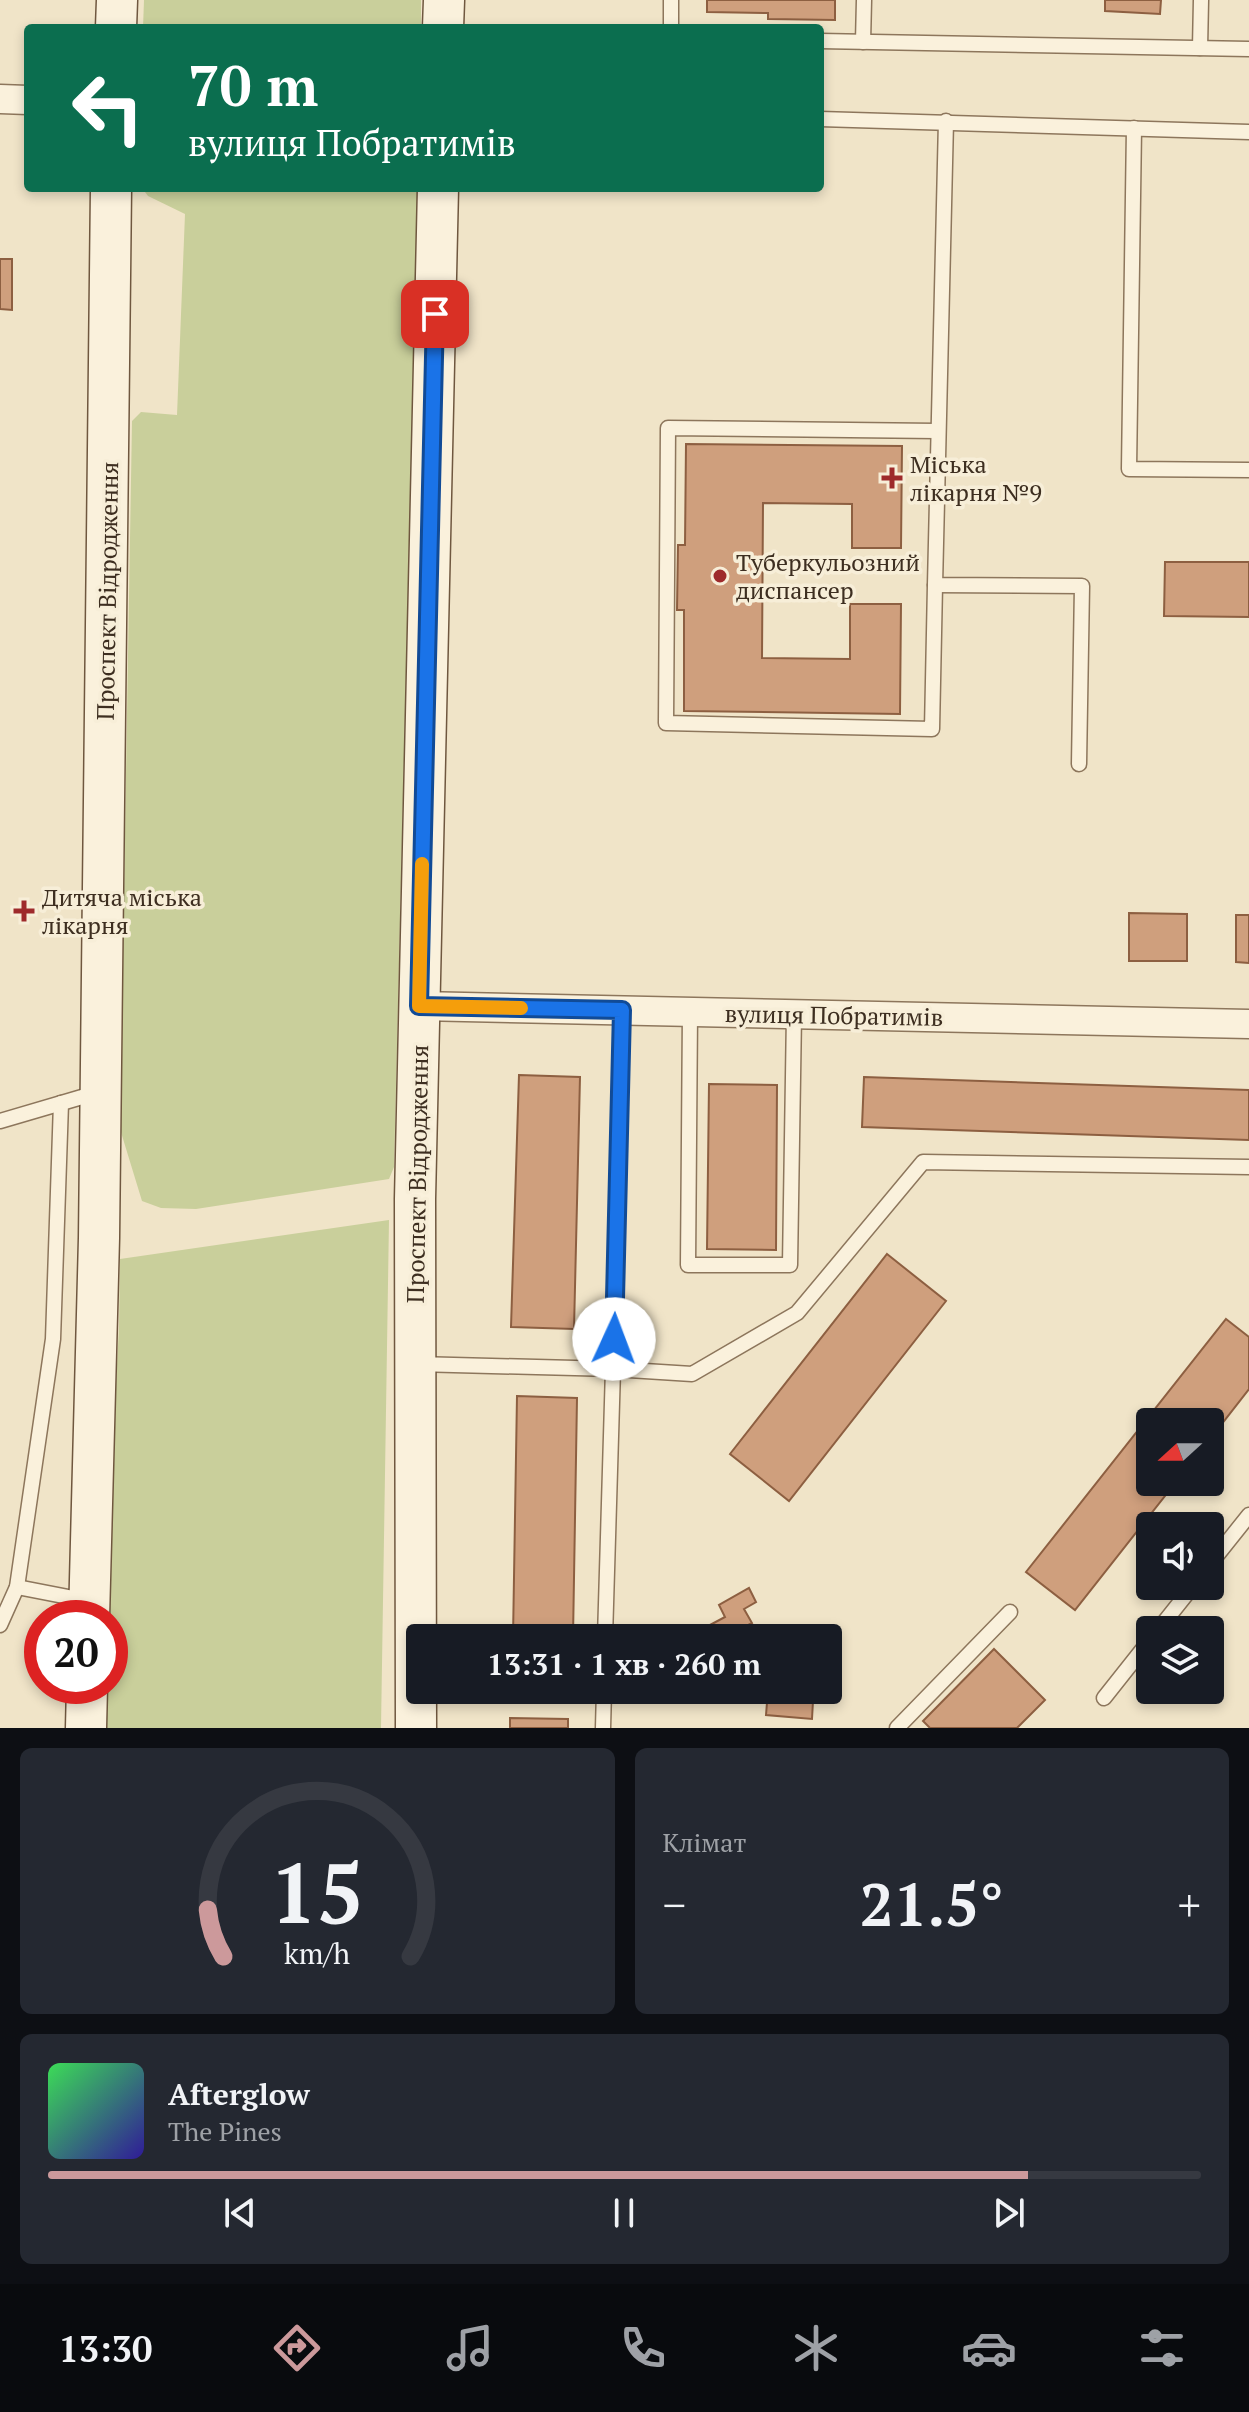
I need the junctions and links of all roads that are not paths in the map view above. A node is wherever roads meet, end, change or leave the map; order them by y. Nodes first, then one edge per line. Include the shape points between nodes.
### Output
1 (117, 0) edge
2 (444, 0) edge
3 (671, 0) edge
4 (864, 0) edge
5 (1201, 0) edge
6 (116, 24) edge
7 (443, 24) edge
8 (671, 24) edge
9 (824, 41) edge
10 (863, 42) junction
11 (1200, 48) junction
12 (1249, 49) edge
13 (0, 99) edge
14 (24, 100) edge
15 (824, 119) edge
16 (946, 121) junction
17 (1134, 128) junction
18 (1249, 132) edge
19 (111, 192) edge
20 (438, 192) edge
21 (937, 431) junction
22 (1249, 470) edge
23 (935, 585) junction
24 (1079, 764) dead end
25 (419, 1006) junction
26 (622, 1010) junction
27 (690, 1012) junction
28 (794, 1014) junction
29 (1249, 1024) edge
30 (101, 1092) junction
31 (61, 1103) junction
32 (0, 1121) edge
33 (1249, 1167) edge
34 (415, 1364) junction
35 (613, 1369) junction
36 (1249, 1515) edge
37 (1224, 1546) edge
38 (17, 1587) junction
39 (60, 1600) edge
40 (89, 1600) edge
41 (1182, 1600) edge
42 (1010, 1612) dead end
43 (1169, 1616) edge
44 (418, 1624) edge
45 (605, 1624) edge
46 (0, 1625) edge
47 (1136, 1658) edge
48 (1104, 1698) dead end
49 (87, 1704) edge
50 (417, 1704) edge
51 (604, 1704) edge
52 (86, 1728) edge
53 (416, 1728) edge
54 (603, 1728) edge
55 (897, 1728) edge

1 - 6 main road
2 - 7 main road
3 - 8 lane
4 - 10 lane
5 - 11 lane
9 - 10 lane
10 - 11 lane
11 - 12 lane
13 - 14 street
15 - 16 lane
16 - 17 lane
16 - 21 lane
17 - 18 lane
17 - 22 lane via 1129,469
19 - 30 main road, Проспект Відродження
20 - 25 main road, Проспект Відродження
21 - 23 lane
21 - 23 lane via 668,428 666,723 932,729
23 - 24 lane via 1082,586
25 - 26 street, вулиця Побратимів
25 - 34 main road, Проспект Відродження
26 - 27 street, вулиця Побратимів
26 - 35 lane
27 - 28 street, вулиця Побратимів
27 - 28 lane via 688,1265 790,1265
28 - 29 street, вулиця Побратимів
30 - 31 lane
30 - 40 main road, Проспект Відродження
31 - 32 lane
31 - 38 lane via 53,1339
33 - 35 lane via 923,1162 797,1313 692,1374
34 - 35 lane
34 - 44 main road, Проспект Відродження
35 - 45 lane
36 - 37 lane
38 - 39 lane
38 - 46 lane
41 - 43 lane
42 - 55 lane
47 - 48 lane
49 - 52 main road
50 - 53 main road, Проспект Відродження
51 - 54 lane

